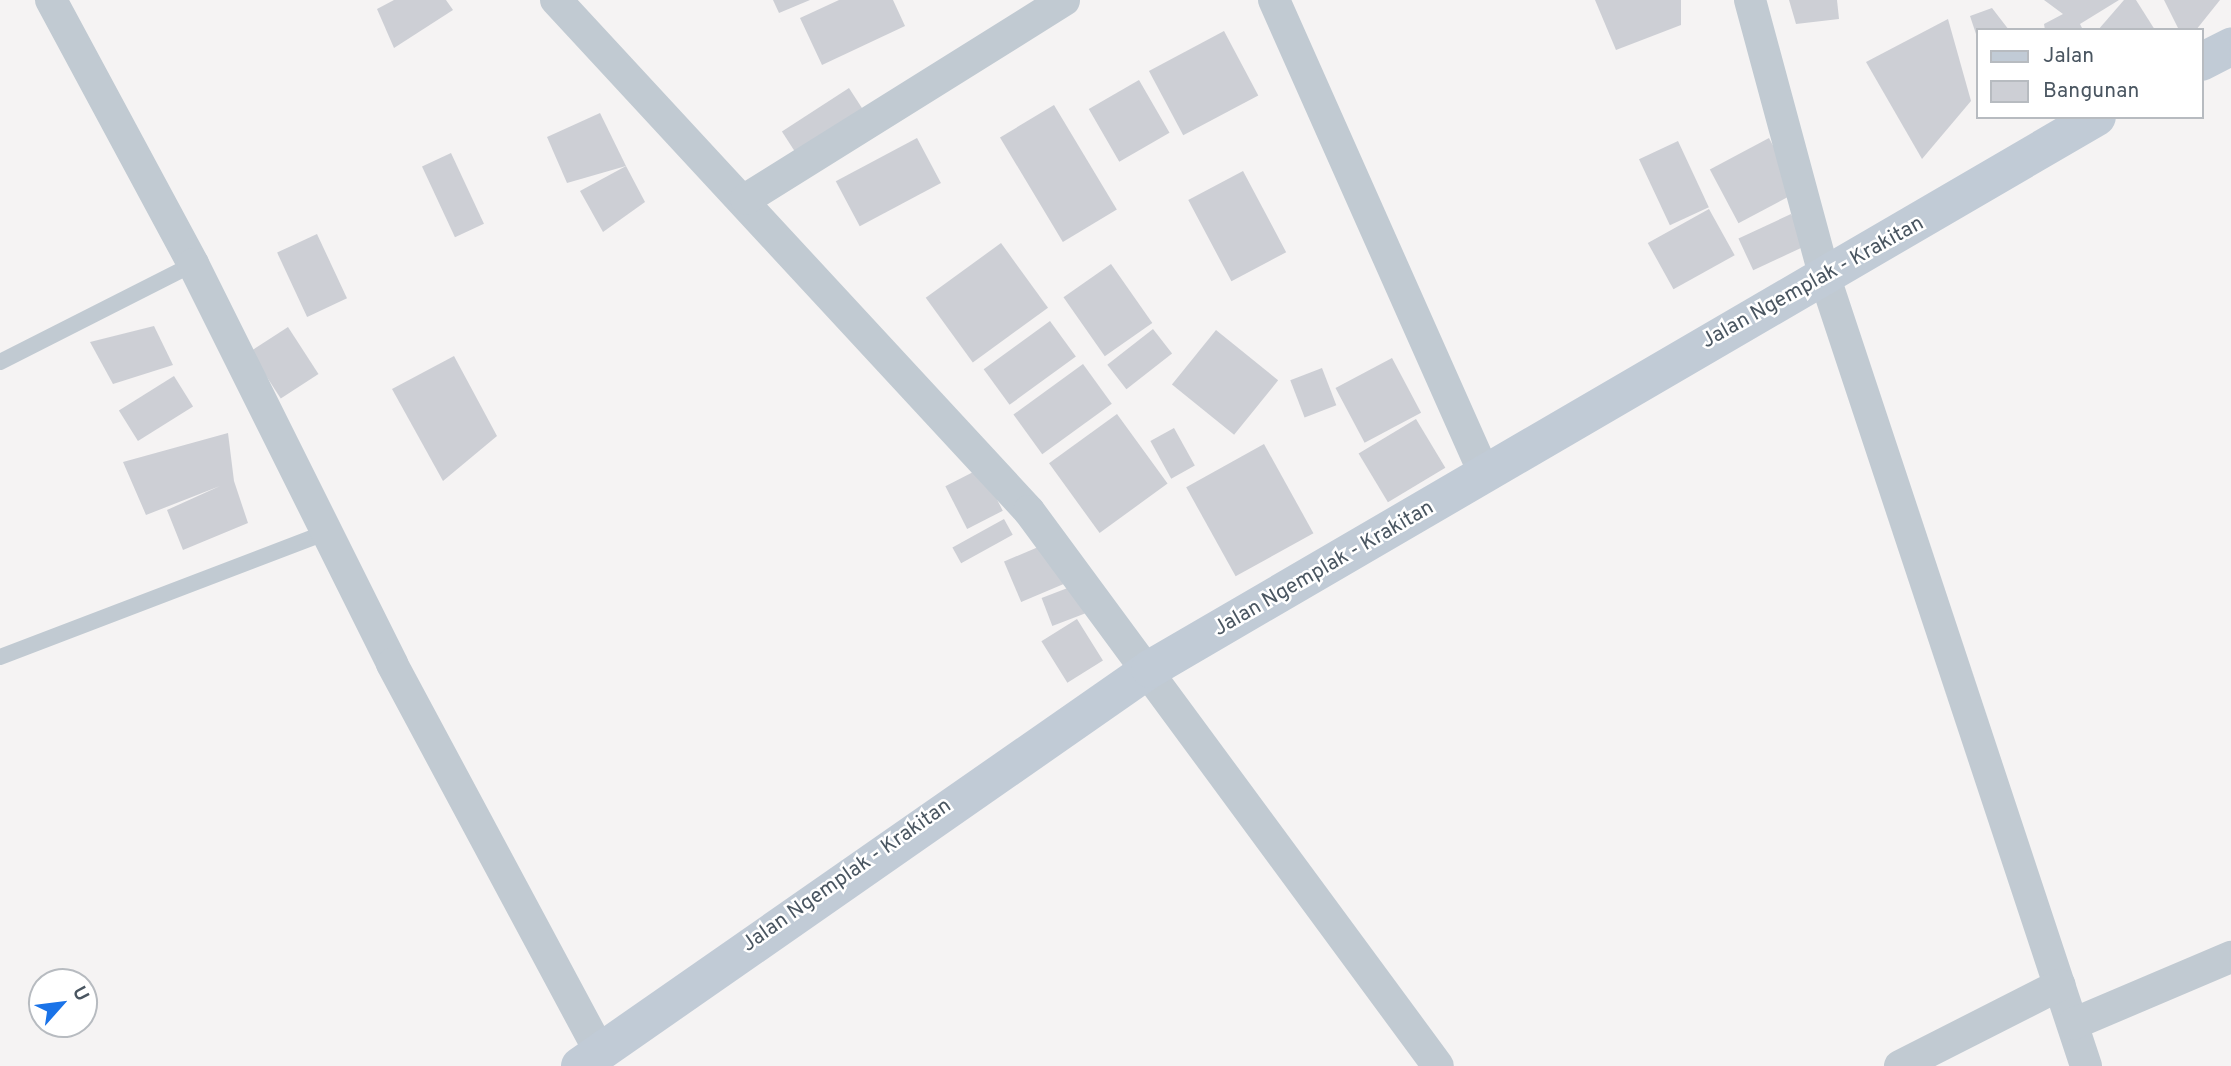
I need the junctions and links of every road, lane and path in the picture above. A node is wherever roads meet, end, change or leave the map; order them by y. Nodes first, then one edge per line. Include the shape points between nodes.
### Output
1 (51, 0) edge
2 (556, 0) edge
3 (1065, 0) edge
4 (1274, 0) edge
5 (1750, 0) edge
6 (2231, 47) edge
7 (2203, 61) edge
8 (2094, 119) edge
9 (746, 199) junction
10 (192, 264) junction
11 (1824, 275) junction
12 (0, 362) edge
13 (1485, 475) junction
14 (328, 532) junction
15 (0, 657) edge
16 (1150, 669) junction
17 (2231, 957) edge
18 (2060, 985) junction
19 (2073, 1024) junction
20 (590, 1059) edge
21 (1438, 1066) edge
22 (1900, 1066) edge
23 (2086, 1066) edge

1 - 10 street
2 - 9 street
3 - 9 street
4 - 13 street
5 - 11 street
6 - 7 street
8 - 11 street, Jalan Ngemplak - Krakitan
9 - 16 street via 1029,511
10 - 12 lane
10 - 14 street
11 - 13 street, Jalan Ngemplak - Krakitan
11 - 18 street
13 - 16 street, Jalan Ngemplak - Krakitan
14 - 15 lane
14 - 20 street
16 - 20 street, Jalan Ngemplak - Krakitan
16 - 21 street
17 - 19 street
18 - 19 street
18 - 22 street
19 - 23 street

